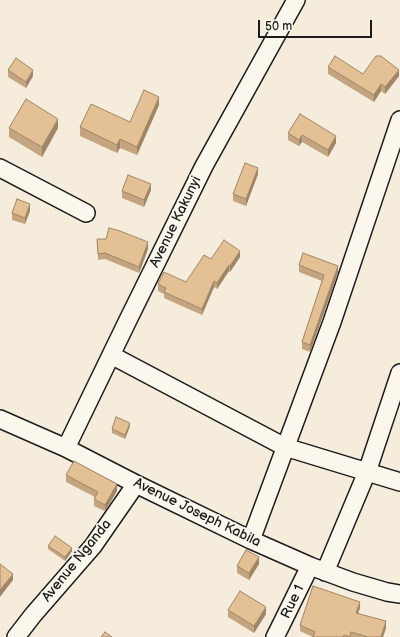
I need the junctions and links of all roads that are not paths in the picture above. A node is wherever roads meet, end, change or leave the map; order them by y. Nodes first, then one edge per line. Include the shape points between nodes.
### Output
1 (296, 0) edge
2 (400, 120) edge
3 (0, 168) edge
4 (86, 213) dead end
5 (111, 355) junction
6 (400, 373) edge
7 (0, 419) edge
8 (285, 447) junction
9 (66, 448) junction
10 (367, 472) junction
11 (400, 482) edge
12 (136, 484) junction
13 (251, 540) junction
14 (317, 569) junction
15 (400, 594) edge
16 (16, 637) edge
17 (275, 637) edge

1 - 5 street, Avenue Kakunyi via 204,166
2 - 8 street via 332,322
3 - 4 street
5 - 8 street
5 - 9 street, Avenue Kakunyi
6 - 10 street, Rue 1
7 - 9 street, Avenue Joseph Kabila
8 - 10 street
8 - 13 street
9 - 12 street, Avenue Joseph Kabila
10 - 11 street
10 - 14 street, Rue 1
12 - 13 street, Avenue Joseph Kabila
12 - 16 street, Avenue Nganda via 93,546
13 - 14 street, Avenue Joseph Kabila
14 - 15 street, Avenue Joseph Kabila
14 - 17 street, Rue 1

